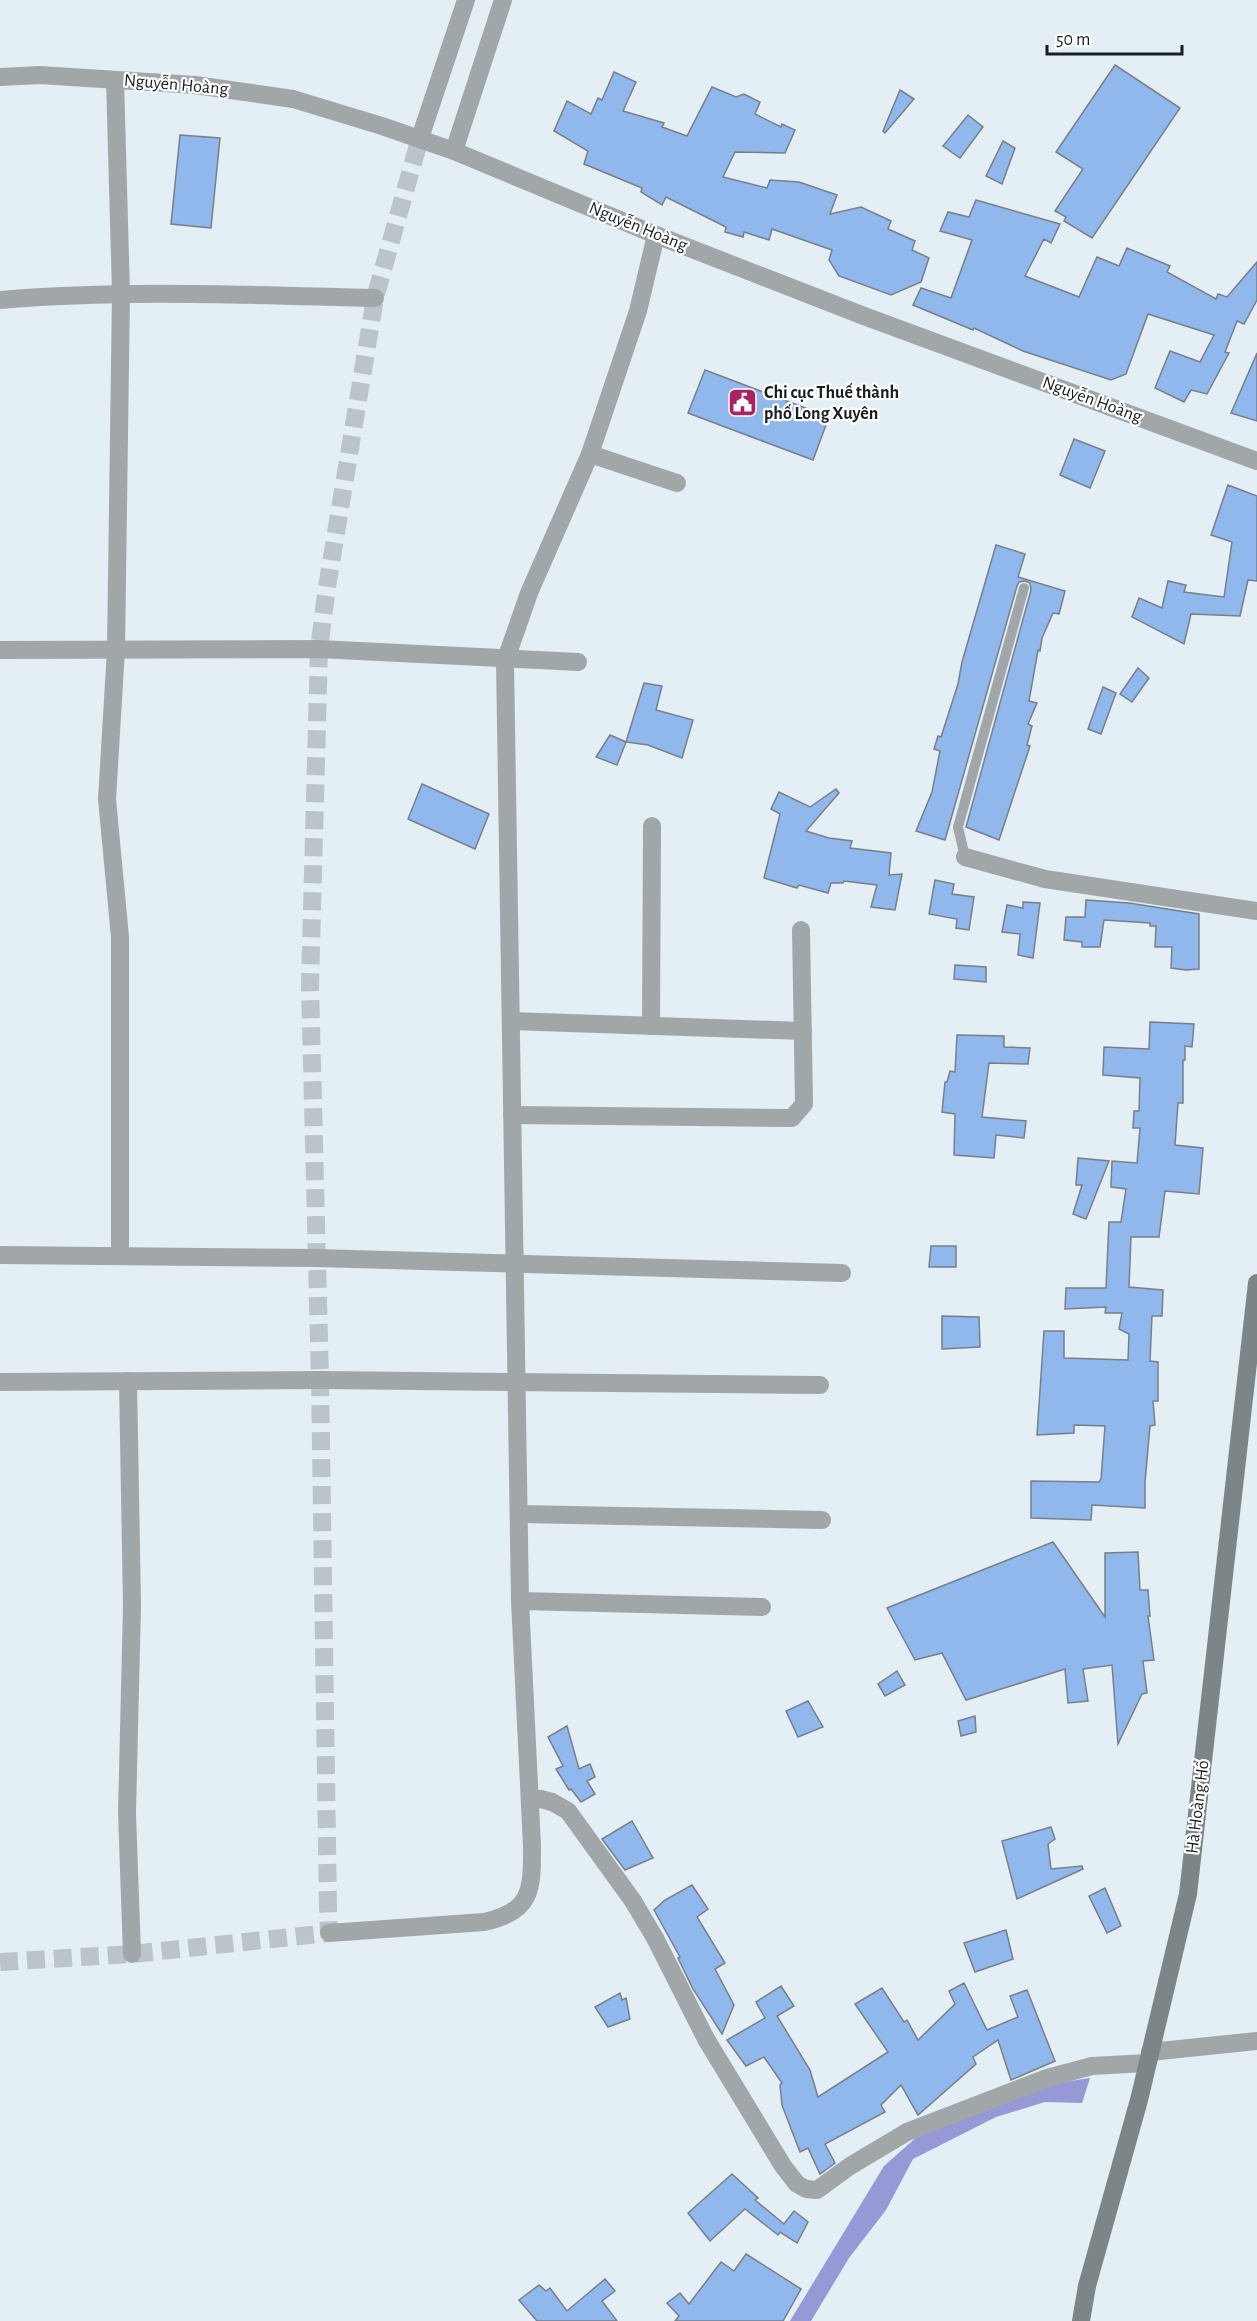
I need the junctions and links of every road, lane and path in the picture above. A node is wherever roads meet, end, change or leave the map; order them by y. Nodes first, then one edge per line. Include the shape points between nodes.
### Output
1 (466, 0) edge
2 (503, 0) edge
3 (0, 77) edge
4 (115, 80) junction
5 (420, 138) junction
6 (454, 151) junction
7 (656, 235) junction
8 (121, 293) junction
9 (375, 298) dead end
10 (0, 300) edge
11 (590, 454) junction
12 (1257, 461) edge
13 (677, 483) dead end
14 (1024, 588) dead end
15 (0, 650) edge
16 (116, 650) junction
17 (507, 659) junction
18 (578, 662) dead end
19 (652, 826) dead end
20 (964, 857) joint
21 (1248, 910) edge
22 (801, 930) dead end
23 (511, 1021) junction
24 (651, 1026) junction
25 (803, 1031) junction
26 (512, 1115) junction
27 (0, 1255) edge
28 (120, 1255) junction
29 (514, 1264) junction
30 (843, 1273) dead end
31 (1257, 1283) edge
32 (128, 1381) junction
33 (0, 1382) edge
34 (516, 1382) junction
35 (820, 1385) dead end
36 (520, 1514) junction
37 (822, 1520) dead end
38 (520, 1601) junction
39 (762, 1607) dead end
40 (530, 1800) junction
41 (329, 1933) dead end
42 (132, 1954) dead end
43 (1257, 2040) edge
44 (1148, 2058) junction
45 (1081, 2321) edge

1 - 5 street
2 - 6 street
3 - 4 street, Nguyễn Hoàng via 40,75
4 - 5 street, Nguyễn Hoàng via 195,85 293,99
4 - 8 street
5 - 6 street, Nguyễn Hoàng
6 - 7 street, Nguyễn Hoàng
7 - 11 street via 638,311
7 - 12 street, Nguyễn Hoàng
8 - 9 street
8 - 10 street
8 - 16 street
11 - 13 street
11 - 17 street via 529,592
14 - 20 lane via 958,827
15 - 16 street
16 - 17 street via 319,649
16 - 28 street via 107,799 120,937
17 - 18 street
17 - 23 street
19 - 24 street
20 - 21 street via 1046,879
22 - 25 street
23 - 24 street
23 - 26 street
24 - 25 street
25 - 26 street via 804,1104 792,1118
26 - 29 street
27 - 28 street
28 - 29 street
29 - 30 street
29 - 34 street
31 - 44 main road, Hà Hoàng Hổ via 1188,1894
32 - 33 street
32 - 34 street
32 - 42 street via 132,1606 127,1813
34 - 35 street
34 - 36 street
36 - 37 street
36 - 38 street
38 - 39 street
38 - 40 street
40 - 41 street via 532,1883 525,1901 515,1911 484,1922
40 - 44 street via 560,1805 585,1833 655,1938 706,2039 783,2166 806,2189 817,2190 828,2184 907,2132 1047,2078 1092,2066
43 - 44 street
44 - 45 main road, Hà Hoàng Hổ

